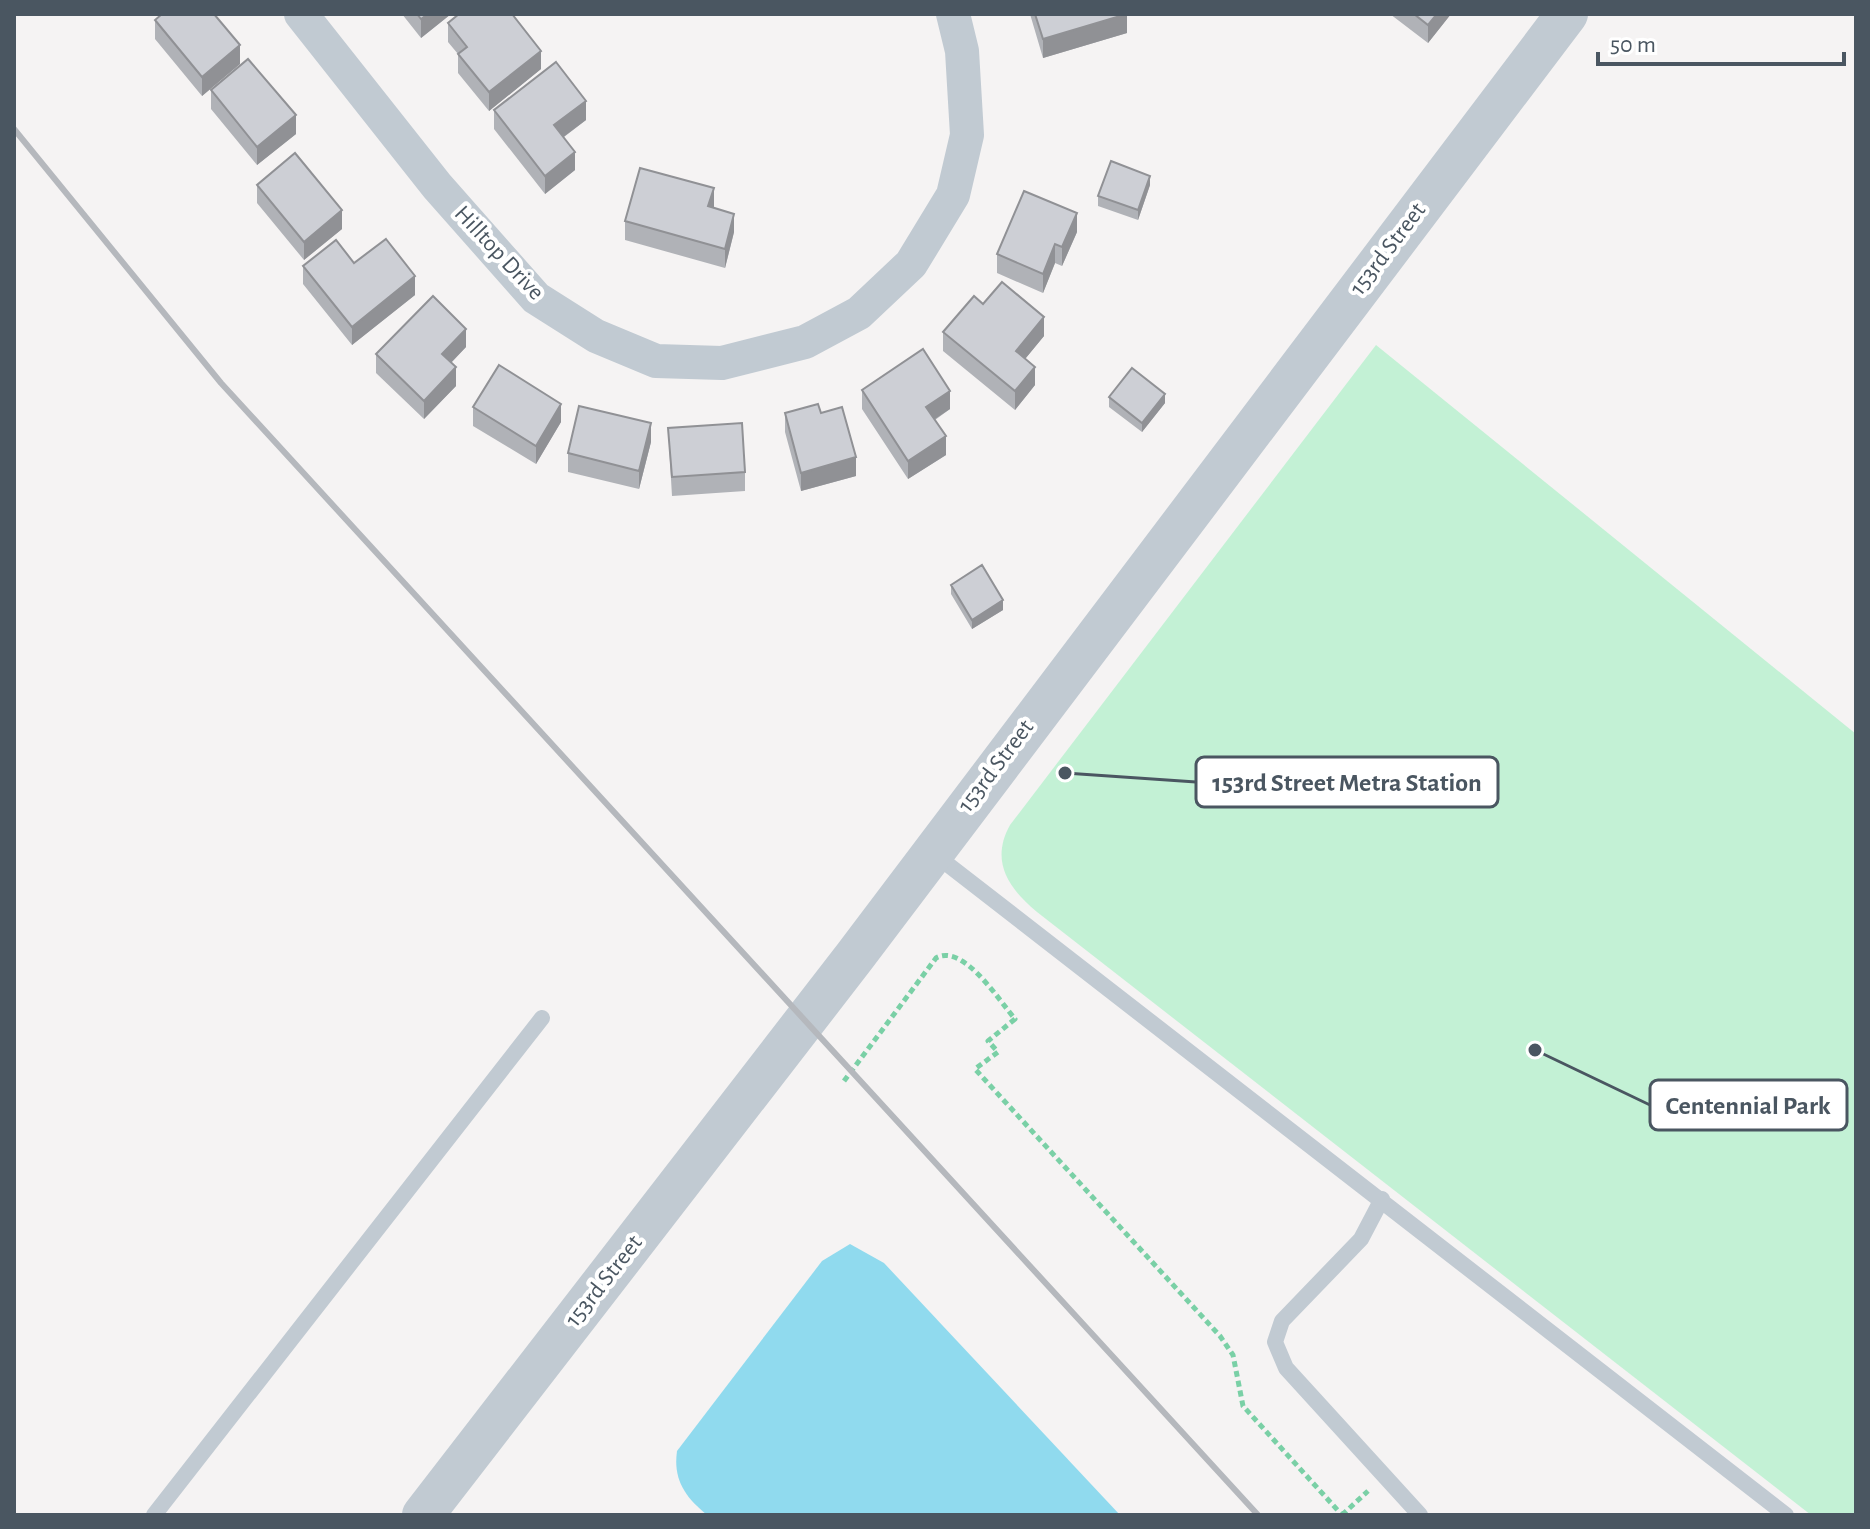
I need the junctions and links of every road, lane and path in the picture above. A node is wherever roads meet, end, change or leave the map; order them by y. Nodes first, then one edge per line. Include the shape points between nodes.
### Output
1 (301, 14) edge
2 (953, 14) edge
3 (1567, 14) edge
4 (932, 852) junction
5 (542, 1018) dead end
6 (844, 1081) dead end
7 (1382, 1199) junction
8 (1384, 1477) junction
9 (154, 1515) edge
10 (423, 1515) edge
11 (1342, 1515) edge
12 (1420, 1515) edge
13 (1786, 1515) edge

1 - 2 street, Hilltop Drive via 437,186 536,298 596,336 656,361 722,363 805,342 859,313 911,264 953,195 967,135 962,51
3 - 4 street, 153rd Street
4 - 7 lane
4 - 10 street, 153rd Street
5 - 9 lane
6 - 11 path via 936,958 954,954 967,963 1015,1019 988,1041 998,1052 975,1069 1220,1336 1233,1355 1243,1406
7 - 8 lane via 1361,1239 1282,1321 1275,1342 1286,1368
7 - 13 lane
8 - 11 path
8 - 12 lane

